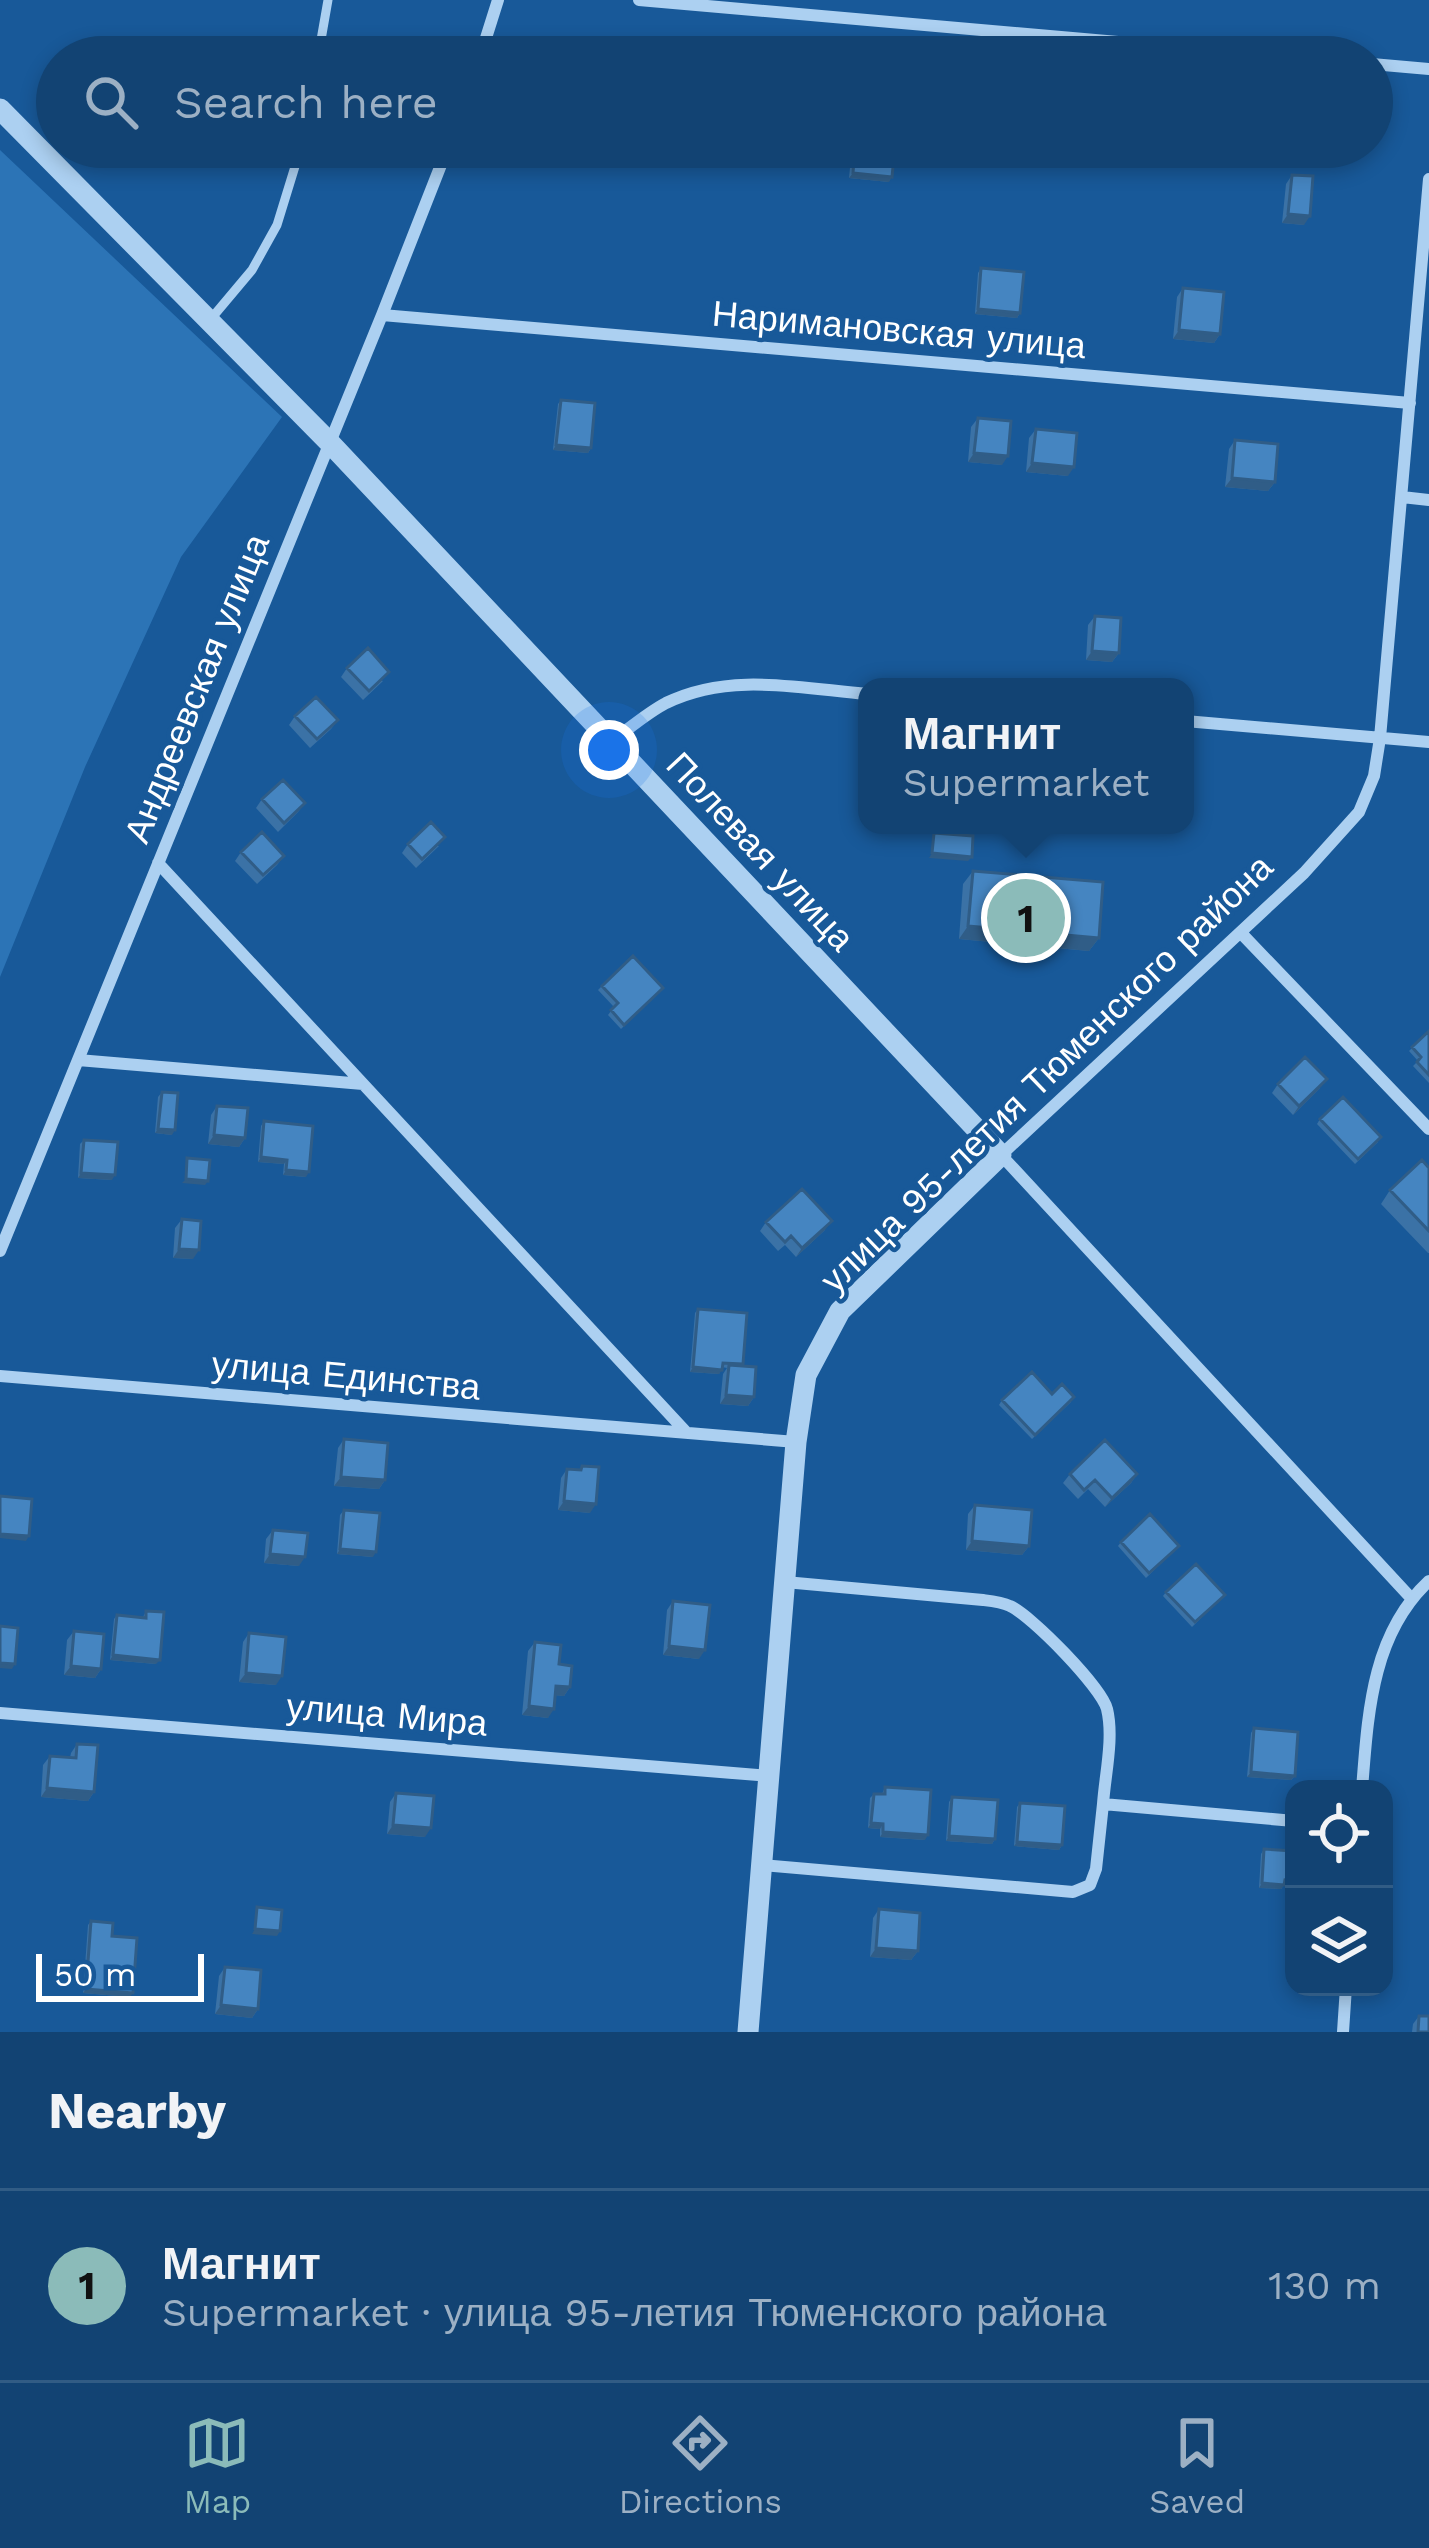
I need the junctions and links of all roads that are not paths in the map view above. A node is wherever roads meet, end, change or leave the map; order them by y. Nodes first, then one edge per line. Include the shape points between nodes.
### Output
1 (328, 0) edge
2 (498, 0) edge
3 (639, 0) edge
4 (322, 36) edge
5 (487, 36) edge
6 (1050, 36) edge
7 (1393, 66) edge
8 (1429, 69) edge
9 (0, 109) edge
10 (36, 146) edge
11 (58, 168) edge
12 (295, 168) edge
13 (440, 168) edge
14 (1429, 179) edge
15 (382, 315) junction
16 (1423, 317) edge
17 (209, 321) junction
18 (1410, 403) junction
19 (328, 442) junction
20 (1402, 497) junction
21 (1429, 500) edge
22 (858, 693) edge
23 (1194, 722) edge
24 (1380, 738) junction
25 (613, 741) junction
26 (1429, 742) edge
27 (158, 862) junction
28 (1241, 933) junction
29 (78, 1060) junction
30 (363, 1084) junction
31 (1429, 1129) edge
32 (1001, 1155) junction
33 (0, 1251) edge
34 (0, 1376) edge
35 (688, 1433) junction
36 (796, 1442) junction
37 (1429, 1581) edge
38 (785, 1582) junction
39 (1411, 1598) junction
40 (0, 1713) edge
41 (769, 1775) junction
42 (1363, 1780) edge
43 (1103, 1804) junction
44 (1285, 1820) edge
45 (761, 1865) junction
46 (1345, 1996) edge
47 (748, 2032) edge
48 (1343, 2032) edge

1 - 4 lane
2 - 5 street
3 - 6 street
7 - 8 street
9 - 10 street, Полевая улица
11 - 17 street, Полевая улица
12 - 17 lane via 252,270
13 - 15 street, Андреевская улица
14 - 16 street, улица 95-летия Тюменского района
15 - 18 street, Наримановская улица
15 - 19 street, Андреевская улица
16 - 18 street, улица 95-летия Тюменского района
17 - 19 street, Полевая улица
18 - 20 street, улица 95-летия Тюменского района
19 - 25 street, Полевая улица
19 - 27 street, Андреевская улица
20 - 21 street
20 - 24 street, улица 95-летия Тюменского района
22 - 25 street via 740,682 700,689
23 - 24 street
24 - 26 street
24 - 28 street, улица 95-летия Тюменского района via 1359,812
25 - 32 street, Полевая улица
27 - 29 street, Андреевская улица
27 - 30 street
28 - 31 street
28 - 32 street, улица 95-летия Тюменского района
29 - 30 street
29 - 33 street, Андреевская улица
30 - 35 street
32 - 36 street, улица 95-летия Тюменского района via 839,1311 806,1375
32 - 39 street, Полевая улица
34 - 35 street, улица Единства
35 - 36 street, улица Единства
36 - 38 street, улица 95-летия Тюменского района
37 - 39 street
38 - 41 street, улица 95-летия Тюменского района
38 - 43 street via 1006,1603 1025,1615 1106,1703
39 - 42 street via 1381,1653
40 - 41 street, улица Мира
41 - 45 street, улица 95-летия Тюменского района
43 - 44 street
43 - 45 street via 1096,1869 1090,1885 1073,1892
45 - 47 street, улица 95-летия Тюменского района
46 - 48 street

